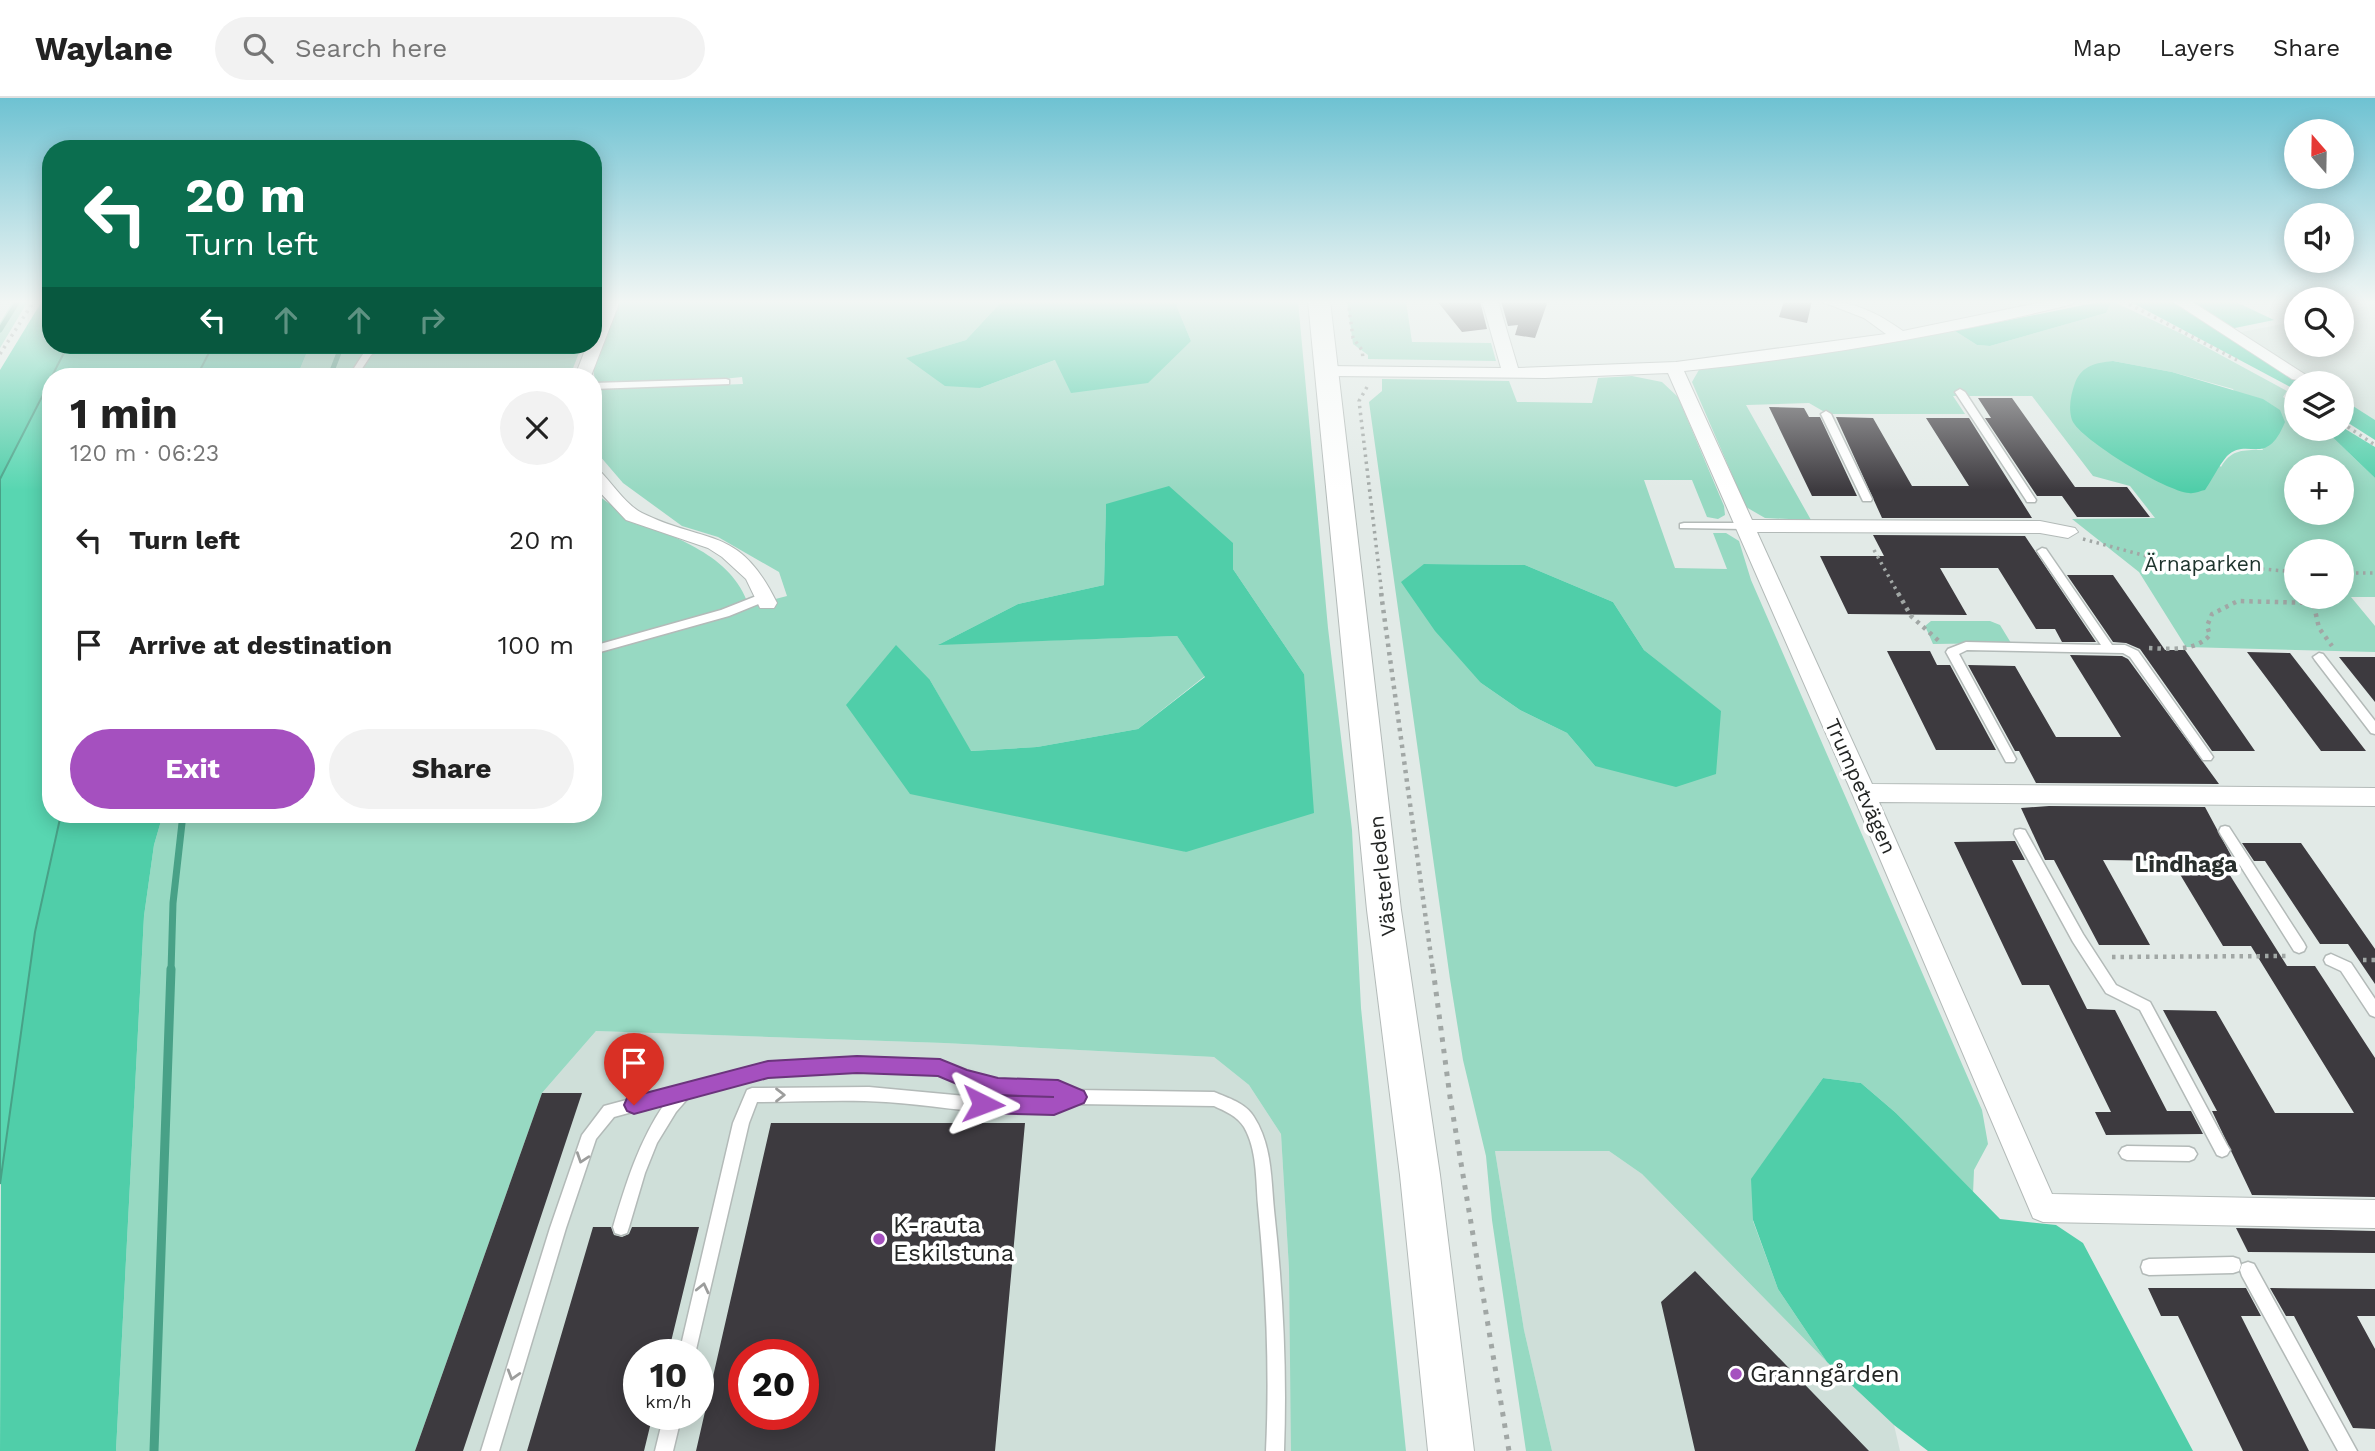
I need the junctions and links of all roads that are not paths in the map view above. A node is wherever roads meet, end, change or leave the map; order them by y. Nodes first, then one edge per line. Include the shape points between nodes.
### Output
1 (1325, 364) edge
2 (1508, 364) edge
3 (1695, 364) edge
4 (1674, 367) junction
5 (1326, 371) junction
6 (1511, 373) junction
7 (726, 382) dead end
8 (602, 386) edge
9 (1959, 393) dead end
10 (1826, 414) dead end
11 (602, 484) edge
12 (1867, 499) dead end
13 (2031, 500) dead end
14 (1684, 526) dead end
15 (1745, 526) junction
16 (2068, 532) road end
17 (2042, 551) dead end
18 (765, 600) joint
19 (602, 647) edge
20 (2108, 647) junction
21 (2319, 657) road end
22 (2375, 730) edge
23 (2207, 757) dead end
24 (2010, 759) dead end
25 (1864, 793) junction
26 (2375, 797) edge
27 (2225, 831) dead end
28 (2020, 834) dead end
29 (2297, 952) road end
30 (2331, 960) dead end
31 (2375, 1011) edge
32 (684, 1093) junction
33 (1077, 1097) junction
34 (2222, 1150) dead end
35 (2127, 1153) dead end
36 (2189, 1154) dead end
37 (2375, 1214) edge
38 (621, 1227) dead end
39 (2149, 1267) dead end
40 (2241, 1268) joint
41 (691, 1339) edge
42 (669, 1430) edge
43 (490, 1451) edge
44 (664, 1451) edge
45 (1275, 1451) edge
46 (1451, 1451) edge
47 (2348, 1451) edge

1 - 5 main road, Västerleden
2 - 6 street
3 - 4 street
4 - 6 street
4 - 15 street, Trumpetvägen
5 - 6 street
5 - 46 main road, Västerleden via 1384,910
7 - 8 lane
9 - 13 lane
10 - 12 lane
11 - 18 street via 632,516 729,553 754,576
14 - 15 lane
15 - 16 street via 2040,527
15 - 25 street, Trumpetvägen
17 - 20 lane
18 - 19 lane
20 - 23 lane via 2134,654
20 - 24 lane via 1966,646 1952,652
21 - 22 lane
25 - 26 street
25 - 37 street, Trumpetvägen via 2043,1208
27 - 29 lane
28 - 34 lane via 2111,989 2145,1006
30 - 31 lane via 2346,967
32 - 33 lane via 768,1069 857,1064 940,1068 998,1087 1058,1089
32 - 38 lane via 664,1112 640,1163
32 -> 43 lane via 608,1111 590,1135
41 -> 33 lane via 741,1123 752,1095 886,1095 1054,1107
33 - 45 lane via 1214,1099 1249,1121 1262,1158 1273,1257 1278,1402
35 - 36 lane
39 - 40 lane
40 - 47 lane
42 - 44 lane

